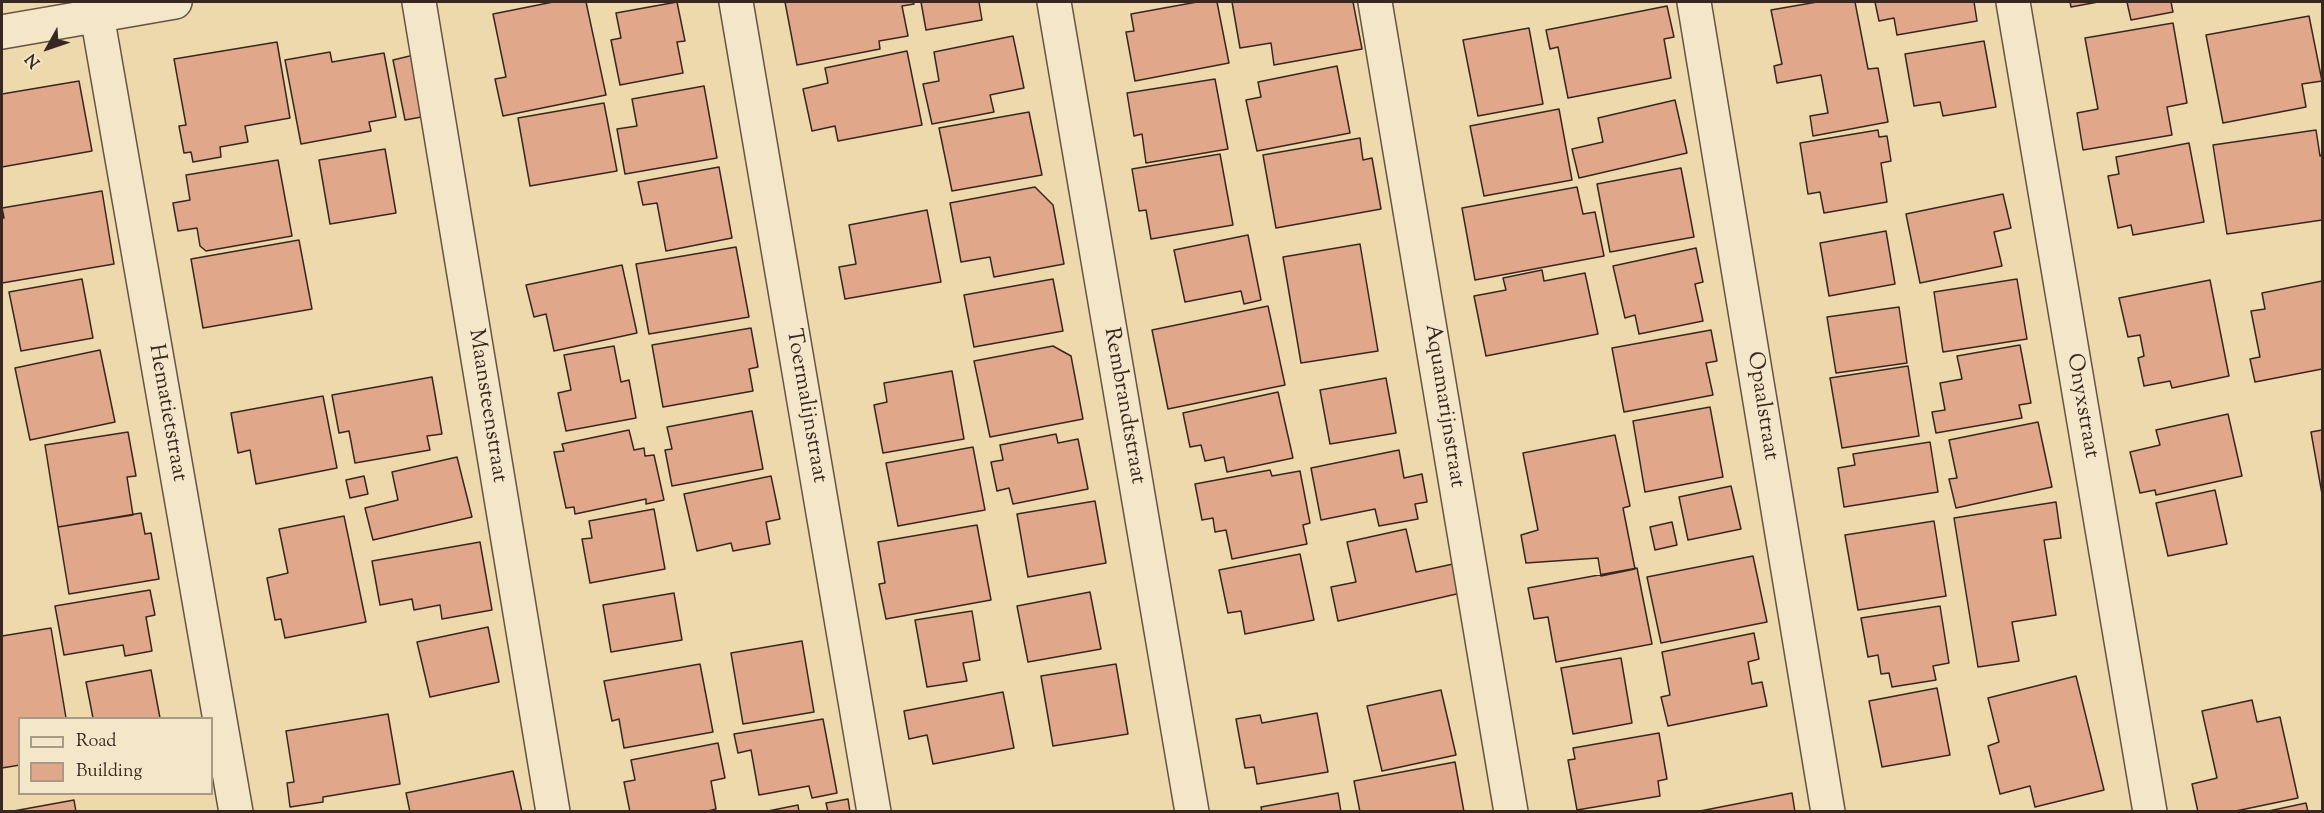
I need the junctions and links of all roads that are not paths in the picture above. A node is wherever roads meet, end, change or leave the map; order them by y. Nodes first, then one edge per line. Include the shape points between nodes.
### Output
1 (176, 2) edge
2 (419, 2) edge
3 (736, 2) edge
4 (1054, 2) edge
5 (1376, 2) edge
6 (1694, 2) edge
7 (2013, 2) edge
8 (97, 15) junction
9 (2, 32) edge
10 (236, 812) edge
11 (553, 812) edge
12 (874, 812) edge
13 (1192, 812) edge
14 (1511, 812) edge
15 (1828, 812) edge
16 (2150, 812) edge

1 - 8 street
2 - 11 street, Maansteenstraat
3 - 12 street, Toermalijnstraat
4 - 13 street, Rembrandtstraat
5 - 14 street, Aquamarijnstraat
6 - 15 street, Opaalstraat
7 - 16 street, Onyxstraat
8 - 9 street
8 - 10 street, Hematietstraat

